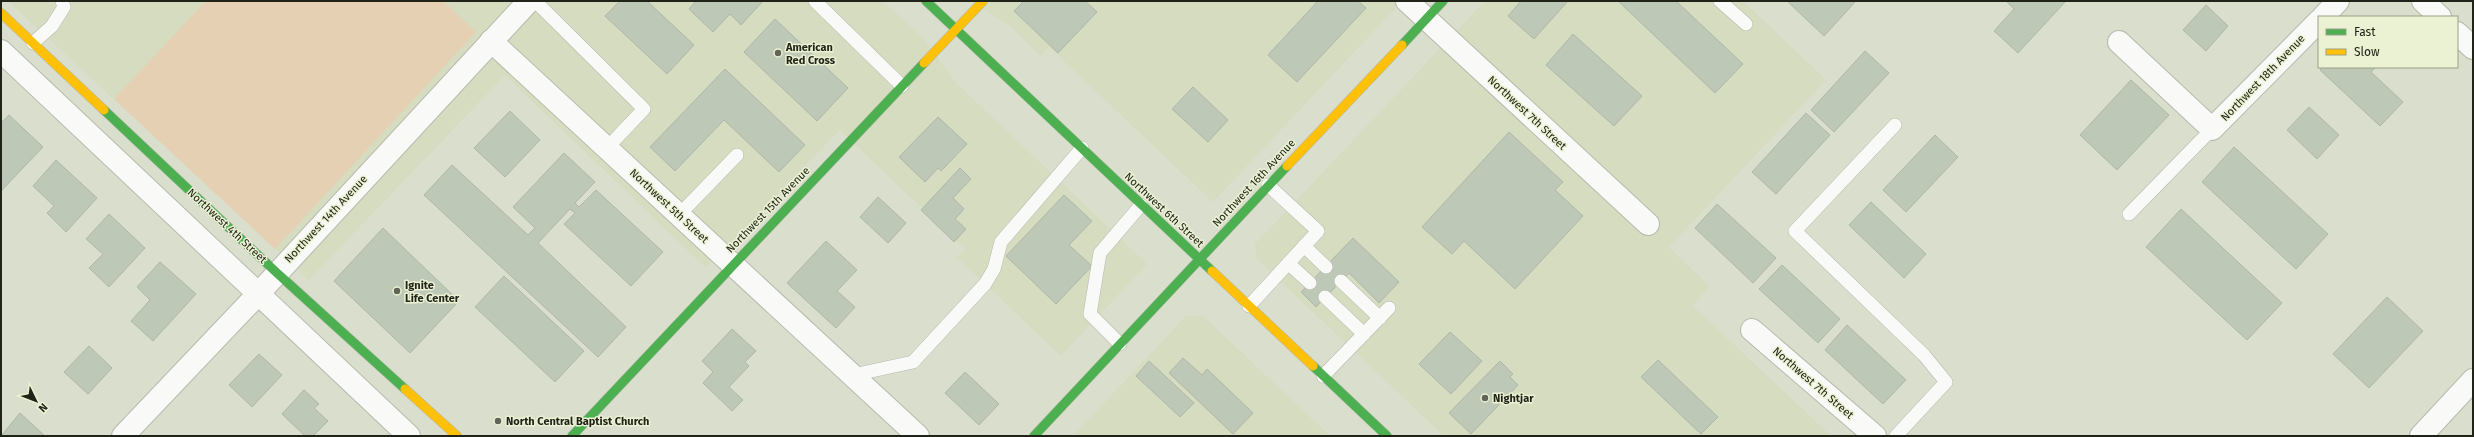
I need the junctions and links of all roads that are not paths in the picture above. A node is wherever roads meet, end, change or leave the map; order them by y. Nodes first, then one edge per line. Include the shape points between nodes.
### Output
1 (62, 1) edge
2 (529, 1) edge
3 (535, 1) edge
4 (815, 1) edge
5 (926, 1) edge
6 (983, 1) edge
7 (1407, 1) edge
8 (1443, 1) edge
9 (1720, 1) edge
10 (2338, 1) edge
11 (2423, 1) edge
12 (1, 13) edge
13 (2324, 16) edge
14 (2439, 16) edge
15 (1426, 19) junction
16 (2318, 22) edge
17 (1746, 24) dead end
18 (956, 30) junction
19 (2458, 34) edge
20 (491, 41) junction
21 (2119, 42) dead end
22 (33, 43) junction
23 (2473, 48) edge
24 (5, 64) edge
25 (902, 86) junction
26 (1895, 125) dead end
27 (2212, 129) junction
28 (607, 148) junction
29 (1082, 148) junction
30 (736, 155) dead end
31 (1268, 185) junction
32 (1141, 205) junction
33 (2129, 214) dead end
34 (679, 215) junction
35 (1648, 224) dead end
36 (1304, 246) junction
37 (1199, 259) junction
38 (1288, 263) junction
39 (733, 264) junction
40 (1326, 267) dead end
41 (277, 273) junction
42 (1341, 281) dead end
43 (1310, 283) dead end
44 (259, 293) junction
45 (1325, 297) dead end
46 (1249, 306) junction
47 (1389, 308) dead end
48 (1380, 318) junction
49 (1752, 330) dead end
50 (1364, 334) junction
51 (1120, 344) junction
52 (853, 375) junction
53 (1323, 376) junction
54 (2473, 380) edge
55 (123, 436) edge
56 (410, 436) edge
57 (457, 436) edge
58 (572, 436) edge
59 (918, 436) edge
60 (1034, 436) edge
61 (1387, 436) edge
62 (1875, 436) edge
63 (1896, 436) edge
64 (2421, 436) edge

1 - 22 lane via 64,7 52,26
2 - 20 street, Northwest 14th Avenue
3 - 28 lane via 644,109
4 - 25 lane
5 - 18 street, Northwest 6th Street
6 - 18 street, Northwest 15th Avenue
7 - 15 street, Northwest 7th Street
8 - 15 street, Northwest 16th Avenue
9 - 17 lane
10 - 13 street
11 - 14 street
12 - 22 street, Northwest 4th Street
15 - 31 street, Northwest 16th Avenue
15 - 35 street, Northwest 7th Street
16 - 27 street, Northwest 18th Avenue
18 - 25 street, Northwest 15th Avenue
18 - 29 street, Northwest 6th Street
19 - 23 street
20 - 28 street, Northwest 5th Street
20 - 41 street, Northwest 14th Avenue
21 - 27 street, Northwest 18th Avenue
22 - 24 street
22 - 41 street, Northwest 4th Street
24 - 44 street
25 - 39 street, Northwest 15th Avenue
26 - 63 lane via 1795,231 1924,355 1946,382
27 - 33 lane
28 - 34 street, Northwest 5th Street
29 - 32 street, Northwest 6th Street
29 - 52 lane via 1001,242 994,269 985,284 913,362
30 - 34 lane
31 - 36 lane via 1318,231
31 - 37 street, Northwest 16th Avenue
32 - 37 street, Northwest 6th Street
32 - 51 lane via 1100,252 1090,314
34 - 39 street, Northwest 5th Street
36 - 38 lane
36 - 40 lane
37 - 46 street, Northwest 6th Street
37 - 51 street, Northwest 16th Avenue
38 - 43 lane
38 - 46 lane
39 - 52 street, Northwest 5th Street
39 - 58 street, Northwest 15th Avenue
41 - 44 street, Northwest 14th Avenue
41 - 57 street, Northwest 4th Street
42 - 48 lane
44 - 55 street, Northwest 14th Avenue
44 - 56 street
45 - 50 lane
46 - 53 street, Northwest 6th Street
47 - 48 lane
48 - 50 lane
49 - 62 street, Northwest 7th Street
50 - 53 lane
51 - 60 street, Northwest 16th Avenue
52 - 59 street, Northwest 5th Street
53 - 61 street, Northwest 6th Street
54 - 64 street

